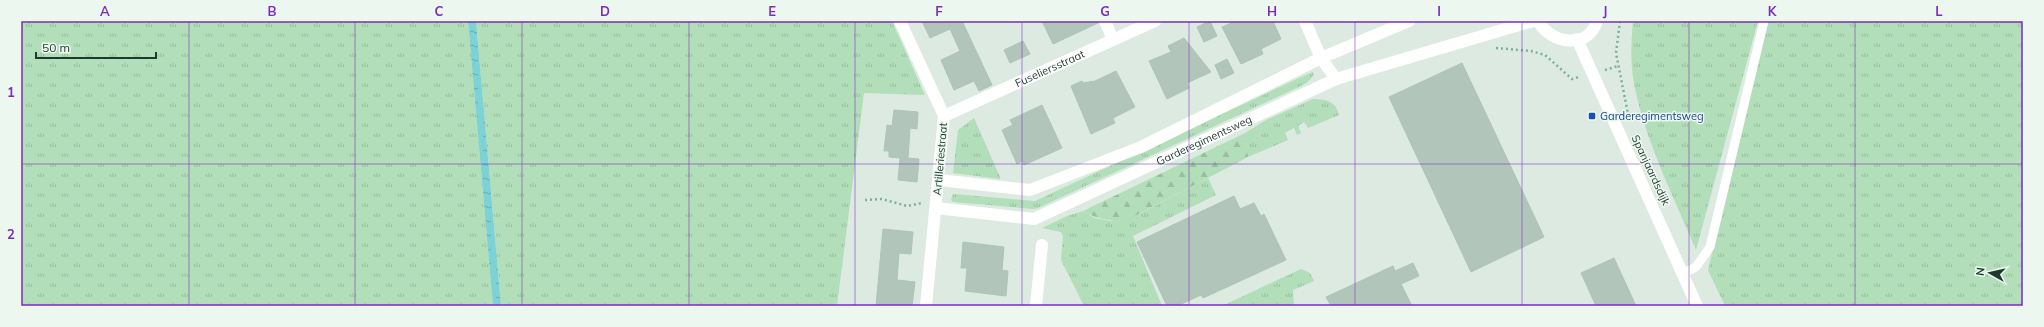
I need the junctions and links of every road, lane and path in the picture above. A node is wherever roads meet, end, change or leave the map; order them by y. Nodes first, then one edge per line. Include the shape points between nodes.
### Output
1 (900, 21) edge
2 (1105, 21) edge
3 (1155, 21) edge
4 (1305, 21) edge
5 (1409, 21) edge
6 (1533, 21) edge
7 (1538, 21) edge
8 (1598, 21) edge
9 (1620, 21) edge
10 (1764, 21) edge
11 (1577, 39) junction
12 (1113, 40) junction
13 (1495, 48) dead end
14 (1322, 58) junction
15 (1618, 66) junction
16 (1592, 74) junction
17 (1336, 78) junction
18 (944, 116) junction
19 (1630, 122) dead end
20 (939, 180) junction
21 (865, 200) dead end
22 (936, 202) junction
23 (1042, 245) dead end
24 (1682, 274) junction
25 (926, 306) edge
26 (1036, 306) edge
27 (1697, 306) edge

1 - 18 street, Artilleriestraat
2 - 12 street
3 - 12 street, Fuseliersstraat
4 - 14 street
5 - 14 street, Garderegimentsweg
6 - 17 street, Garderegimentsweg
7 - 11 street via 1549,35 1558,39
8 - 11 street via 1588,34
9 - 15 path, Spanjaardsdijk via 1616,53
10 - 24 lane via 1710,247 1696,267
11 - 16 street, Spanjaardsdijk
12 - 18 street, Fuseliersstraat
13 - 16 path via 1531,51 1545,55 1572,79
14 - 17 street
14 - 20 street, Garderegimentsweg via 1141,147 1030,190
15 - 16 path
15 - 19 path, Spanjaardsdijk
16 - 24 street, Spanjaardsdijk
17 - 22 street, Garderegimentsweg via 1034,219
18 - 20 street, Artilleriestraat
20 - 22 street, Artilleriestraat
21 - 22 path via 882,199 911,207
22 - 25 street, Artilleriestraat
23 - 26 street
24 - 27 street, Spanjaardsdijk

